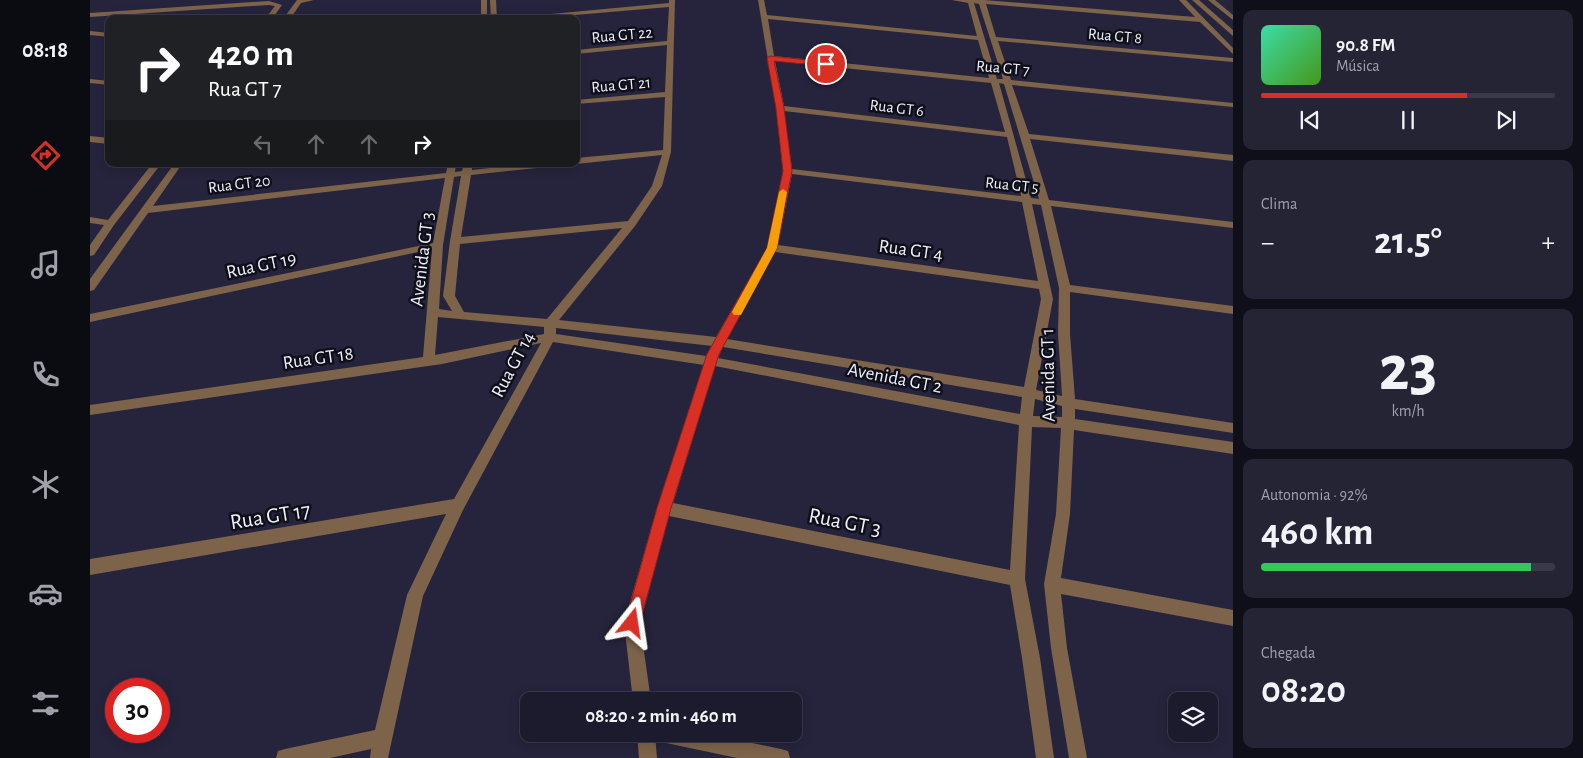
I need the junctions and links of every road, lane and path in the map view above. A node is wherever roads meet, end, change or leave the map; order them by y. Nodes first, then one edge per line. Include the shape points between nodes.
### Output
1 (310, 0) edge
2 (484, 0) edge
3 (493, 0) edge
4 (761, 0) edge
5 (955, 0) edge
6 (1182, 0) edge
7 (1195, 0) edge
8 (1211, 0) edge
9 (299, 1) edge
10 (976, 1) edge
11 (672, 2) edge
12 (90, 15) edge
13 (271, 15) edge
14 (289, 15) edge
15 (484, 15) edge
16 (494, 15) edge
17 (542, 15) edge
18 (764, 18) junction
19 (1233, 18) edge
20 (1203, 20) junction
21 (90, 33) edge
22 (1233, 34) edge
23 (105, 35) edge
24 (988, 38) junction
25 (670, 44) junction
26 (580, 52) edge
27 (1233, 52) edge
28 (770, 58) junction
29 (1233, 60) edge
30 (993, 80) junction
31 (90, 81) edge
32 (1006, 81) junction
33 (105, 83) edge
34 (668, 94) junction
35 (580, 102) edge
36 (1233, 105) edge
37 (780, 108) junction
38 (1010, 135) junction
39 (1025, 136) junction
40 (90, 139) edge
41 (105, 141) edge
42 (667, 152) junction
43 (1233, 158) edge
44 (580, 161) edge
45 (155, 167) edge
46 (176, 167) edge
47 (488, 167) edge
48 (452, 168) edge
49 (468, 168) edge
50 (788, 171) junction
51 (1027, 201) junction
52 (1044, 202) junction
53 (145, 210) junction
54 (90, 220) edge
55 (110, 223) junction
56 (631, 224) junction
57 (1233, 225) edge
58 (455, 241) junction
59 (438, 245) junction
60 (772, 248) junction
61 (90, 253) edge
62 (1045, 286) junction
63 (90, 287) edge
64 (1066, 288) junction
65 (1233, 310) edge
66 (432, 313) junction
67 (460, 315) junction
68 (90, 318) edge
69 (550, 322) junction
70 (550, 337) junction
71 (719, 342) junction
72 (428, 360) junction
73 (711, 361) junction
74 (1029, 393) junction
75 (1069, 403) junction
76 (90, 410) edge
77 (1026, 421) junction
78 (1067, 423) junction
79 (1233, 428) edge
80 (1233, 448) edge
81 (458, 506) junction
82 (664, 508) junction
83 (90, 566) edge
84 (1017, 579) junction
85 (1052, 584) junction
86 (1233, 618) edge
87 (641, 692) edge
88 (382, 738) junction
89 (647, 742) edge
90 (704, 742) edge
91 (285, 758) edge
92 (379, 758) edge
93 (648, 758) edge
94 (781, 758) edge
95 (1045, 758) edge
96 (1078, 758) edge

1 - 9 street
2 - 15 street
3 - 16 street
4 - 18 street
5 - 10 street
6 - 20 street
7 - 22 street
8 - 19 street
9 - 14 street
10 - 20 street
10 - 24 street, Avenida GT 1
11 - 17 street
11 - 25 street, Rua GT 14
12 - 13 street via 269,2 279,5
18 - 24 street, Rua GT 8
18 - 28 street
20 - 27 street
21 - 23 street
24 - 29 street, Rua GT 8
24 - 30 street, Avenida GT 1
24 - 32 street, Avenida GT 1
25 - 26 street, Rua GT 22
25 - 34 street, Rua GT 14
28 - 30 street, Rua GT 7
28 - 37 street
30 - 32 street, Rua GT 7
30 - 38 street, Avenida GT 1
31 - 33 street
32 - 36 street, Rua GT 7
32 - 39 street, Avenida GT 1
34 - 35 street, Rua GT 21
34 - 42 street, Rua GT 14
37 - 38 street, Rua GT 6
37 - 50 street
38 - 51 street, Avenida GT 1
39 - 43 street
39 - 52 street, Avenida GT 1
40 - 41 street
42 - 44 street
42 - 56 street, Rua GT 14 via 656,186
45 - 55 street
46 - 53 street
47 - 49 street, Rua GT 20
48 - 49 street, Rua GT 20
48 - 53 street, Rua GT 20
48 - 59 street, Avenida GT 3
49 - 58 street, Avenida GT 3
50 - 51 street, Rua GT 5
50 - 60 street
51 - 52 street, Rua GT 5
51 - 62 street, Avenida GT 1
52 - 57 street, Rua GT 5
52 - 64 street, Avenida GT 1
53 - 63 street
54 - 55 street
55 - 61 street
56 - 58 street
56 - 69 street, Rua GT 14
58 - 67 street, Avenida GT 3 via 448,296
59 - 66 street, Avenida GT 3
59 - 68 street, Rua GT 19
60 - 62 street, Rua GT 4
60 - 71 street
62 - 74 street, Avenida GT 1 via 1047,299
64 - 65 street
64 - 75 street, Avenida GT 1 via 1064,334
66 - 67 street, Avenida GT 2
66 - 72 street, Avenida GT 3
67 - 69 street, Avenida GT 2
69 - 70 street, Rua GT 14
69 - 71 street, Avenida GT 2
70 - 72 street, Rua GT 18
70 - 73 street, Avenida GT 2
70 - 81 street, Rua GT 14
71 - 73 street
71 - 74 street, Avenida GT 2
72 - 76 street, Rua GT 18
73 - 77 street, Avenida GT 2
73 - 82 street
74 - 75 street, Avenida GT 2
74 - 77 street, Avenida GT 1
75 - 78 street, Avenida GT 1
75 - 79 street, Avenida GT 2
77 - 78 street, Avenida GT 2
77 - 84 street, Avenida GT 1
78 - 80 street, Avenida GT 2
78 - 85 street, Avenida GT 1 via 1063,514
81 - 83 street, Rua GT 17
81 - 88 street, Rua GT 14 via 415,594
82 - 84 street, Rua GT 3
82 - 87 street via 632,623
84 - 95 street, Avenida GT 1
85 - 86 street
85 - 96 street, Avenida GT 1 via 1059,648
88 - 91 street
88 - 92 street, Rua GT 14
89 - 93 street
90 - 94 street

